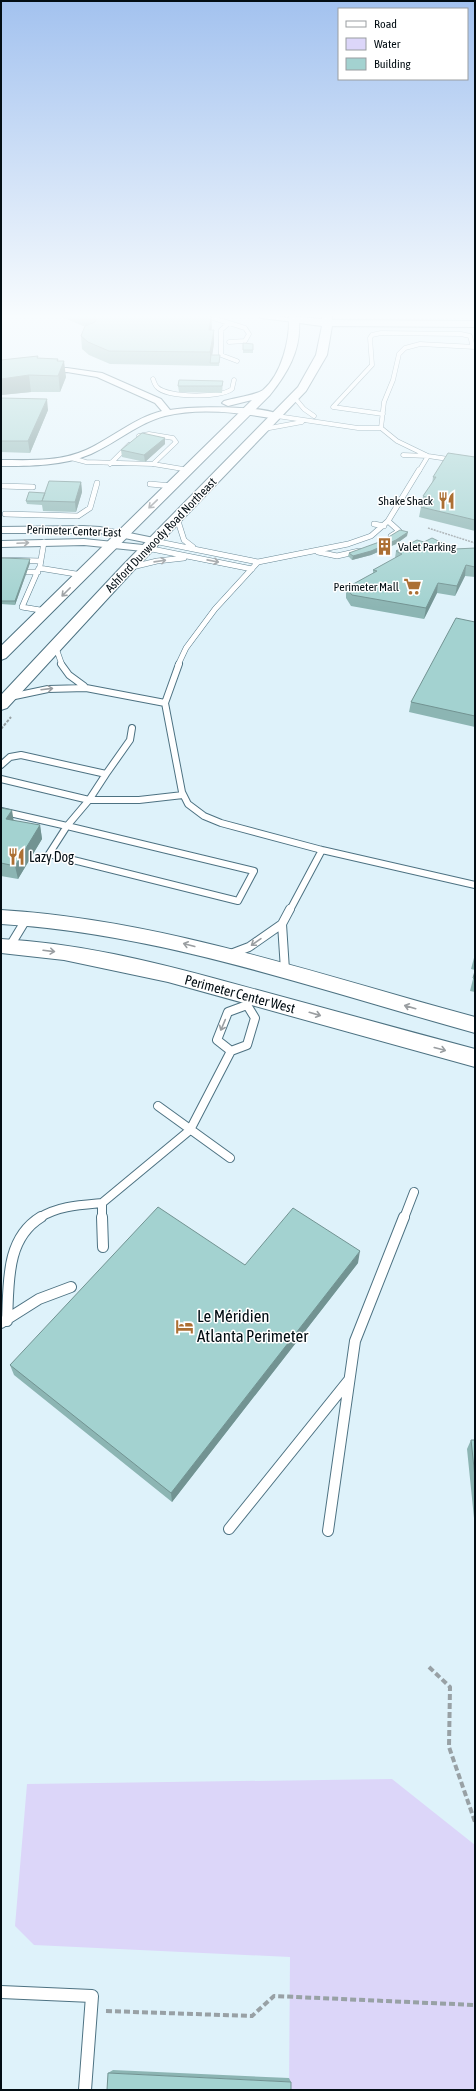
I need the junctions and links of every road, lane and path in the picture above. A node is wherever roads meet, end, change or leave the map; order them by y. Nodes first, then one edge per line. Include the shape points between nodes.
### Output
1 (166, 414) edge
2 (221, 414) edge
3 (246, 414) edge
4 (279, 414) junction
5 (310, 414) edge
6 (380, 414) edge
7 (383, 414) joint
8 (314, 416) junction
9 (317, 422) junction
10 (234, 426) junction
11 (381, 428) junction
12 (264, 429) junction
13 (403, 455) dead end
14 (428, 456) junction
15 (71, 458) junction
16 (1, 463) edge
17 (475, 463) edge
18 (110, 464) junction
19 (153, 464) junction
20 (189, 470) junction
21 (97, 483) dead end
22 (2, 484) edge
23 (150, 484) dead end
24 (33, 486) dead end
25 (172, 486) junction
26 (16, 513) dead end
27 (3, 514) edge
28 (176, 518) junction
29 (388, 521) junction
30 (374, 524) dead end
31 (384, 526) junction
32 (428, 528) dead end
33 (1, 530) edge
34 (118, 539) junction
35 (384, 541) edge
36 (44, 542) junction
37 (1, 544) edge
38 (475, 544) edge
39 (150, 545) junction
40 (195, 549) junction
41 (315, 550) junction
42 (362, 550) edge
43 (194, 558) junction
44 (1, 560) edge
45 (41, 561) junction
46 (258, 562) junction
47 (128, 568) junction
48 (252, 569) junction
49 (38, 570) junction
50 (27, 572) edge
51 (82, 575) junction
52 (24, 580) edge
53 (34, 580) junction
54 (22, 587) edge
55 (31, 587) junction
56 (18, 596) edge
57 (27, 596) junction
58 (46, 611) junction
59 (56, 648) junction
60 (1, 655) edge
61 (86, 688) junction
62 (5, 701) edge
63 (165, 703) junction
64 (132, 728) dead end
65 (1, 765) edge
66 (106, 774) junction
67 (1, 780) edge
68 (183, 795) junction
69 (90, 800) junction
70 (1, 811) edge
71 (66, 826) junction
72 (322, 850) junction
73 (475, 885) edge
74 (1, 918) edge
75 (27, 918) junction
76 (282, 924) junction
77 (6, 946) edge
78 (227, 955) junction
79 (265, 965) junction
80 (285, 970) junction
81 (249, 1000) junction
82 (475, 1025) edge
83 (231, 1050) junction
84 (475, 1058) edge
85 (158, 1106) dead end
86 (190, 1130) junction
87 (230, 1158) dead end
88 (414, 1192) dead end
89 (102, 1203) junction
90 (103, 1246) dead end
91 (71, 1287) dead end
92 (4, 1322) edge
93 (350, 1379) junction
94 (229, 1529) dead end
95 (328, 1531) dead end
96 (429, 1667) dead end
97 (475, 1822) edge
98 (1, 1992) edge
99 (475, 2005) edge
100 (92, 2011) junction
101 (85, 2090) edge

1 - 15 street via 138,424 89,452
2 - 10 main road
3 - 10 main road, Ashford Dunwoody Road Northeast
4 - 8 lane
4 - 9 lane
4 - 12 main road, Ashford Dunwoody Road Northeast
5 - 8 lane
6 - 7 lane
7 - 11 lane
8 - 11 lane
9 - 11 lane via 358,428
9 - 12 lane
10 - 20 main road, Ashford Dunwoody Road Northeast
11 - 14 lane via 388,436 408,448
12 - 28 main road, Ashford Dunwoody Road Northeast
13 - 14 lane
14 - 17 lane
14 - 29 lane
15 - 16 street via 34,463
15 - 18 lane
18 - 19 lane
18 - 19 lane via 139,436 149,434 173,438 176,442
19 - 20 lane
20 - 25 main road, Ashford Dunwoody Road Northeast
21 - 27 lane via 90,508 78,516 63,518
22 - 24 lane
23 - 25 lane
25 -> 34 main road, Ashford Dunwoody Road Northeast
26 - 27 lane
28 - 39 main road, Ashford Dunwoody Road Northeast
28 - 40 lane via 184,540
29 - 31 lane
29 - 35 lane via 399,531
30 - 31 lane
31 - 41 lane via 362,540
32 - 38 path
33 - 34 street, Perimeter Center East via 83,529
34 - 36 street, Perimeter Center East
34 - 39 street, Perimeter Center East
34 - 39 street, Perimeter Center East
34 - 51 main road, Ashford Dunwoody Road Northeast
37 -> 36 street, Perimeter Center East
36 - 45 lane
39 - 40 lane
39 - 43 lane
39 - 47 main road, Ashford Dunwoody Road Northeast
40 - 46 lane
41 - 42 lane via 322,554 337,556
41 - 46 lane
47 -> 43 lane via 157,561
43 -> 48 lane
44 - 45 lane
45 - 49 lane
46 - 48 lane
47 - 59 main road, Ashford Dunwoody Road Northeast
48 - 63 lane via 215,609 186,648
49 - 50 lane
49 - 51 lane
49 - 53 lane
51 -> 58 main road, Ashford Dunwoody Road Northeast
52 - 53 lane
53 - 55 lane
54 - 55 lane
55 - 57 lane
56 - 57 lane
57 - 58 lane via 22,607
58 - 60 main road, Ashford Dunwoody Road Northeast
59 - 61 lane via 66,674
59 - 62 main road, Ashford Dunwoody Road Northeast
62 -> 61 lane via 48,689
61 - 63 lane
63 - 68 lane
64 - 66 lane via 130,740
65 - 66 lane via 7,758 21,755
66 - 69 lane
67 - 69 lane
68 - 69 lane via 139,800
68 - 72 lane via 188,804 204,816
69 - 71 lane
70 - 71 lane
71 - 71 lane via 49,854 238,901 254,872
72 - 73 lane
72 - 76 lane
74 - 75 main road
75 - 77 lane
78 -> 75 main road via 136,932
76 -> 78 lane via 249,947
76 - 80 lane
77 -> 81 main road, Perimeter Center West via 85,956 137,967
78 - 79 main road
79 - 80 main road
79 - 81 main road
82 -> 80 main road
81 - 83 lane via 255,1018 247,1045
81 -> 83 lane via 228,1012 217,1040
81 -> 84 main road, Perimeter Center West
83 - 86 lane
85 - 86 lane
86 - 87 lane
86 - 89 lane
88 - 93 lane via 355,1341
89 - 90 lane
89 - 92 lane via 68,1206 42,1215 24,1228 14,1247
91 - 92 lane via 39,1299
93 - 94 lane
93 - 95 lane
96 - 97 path via 450,1688 449,1747
98 - 100 lane via 92,1996
99 - 100 path via 274,1996 252,2016
100 - 101 lane

